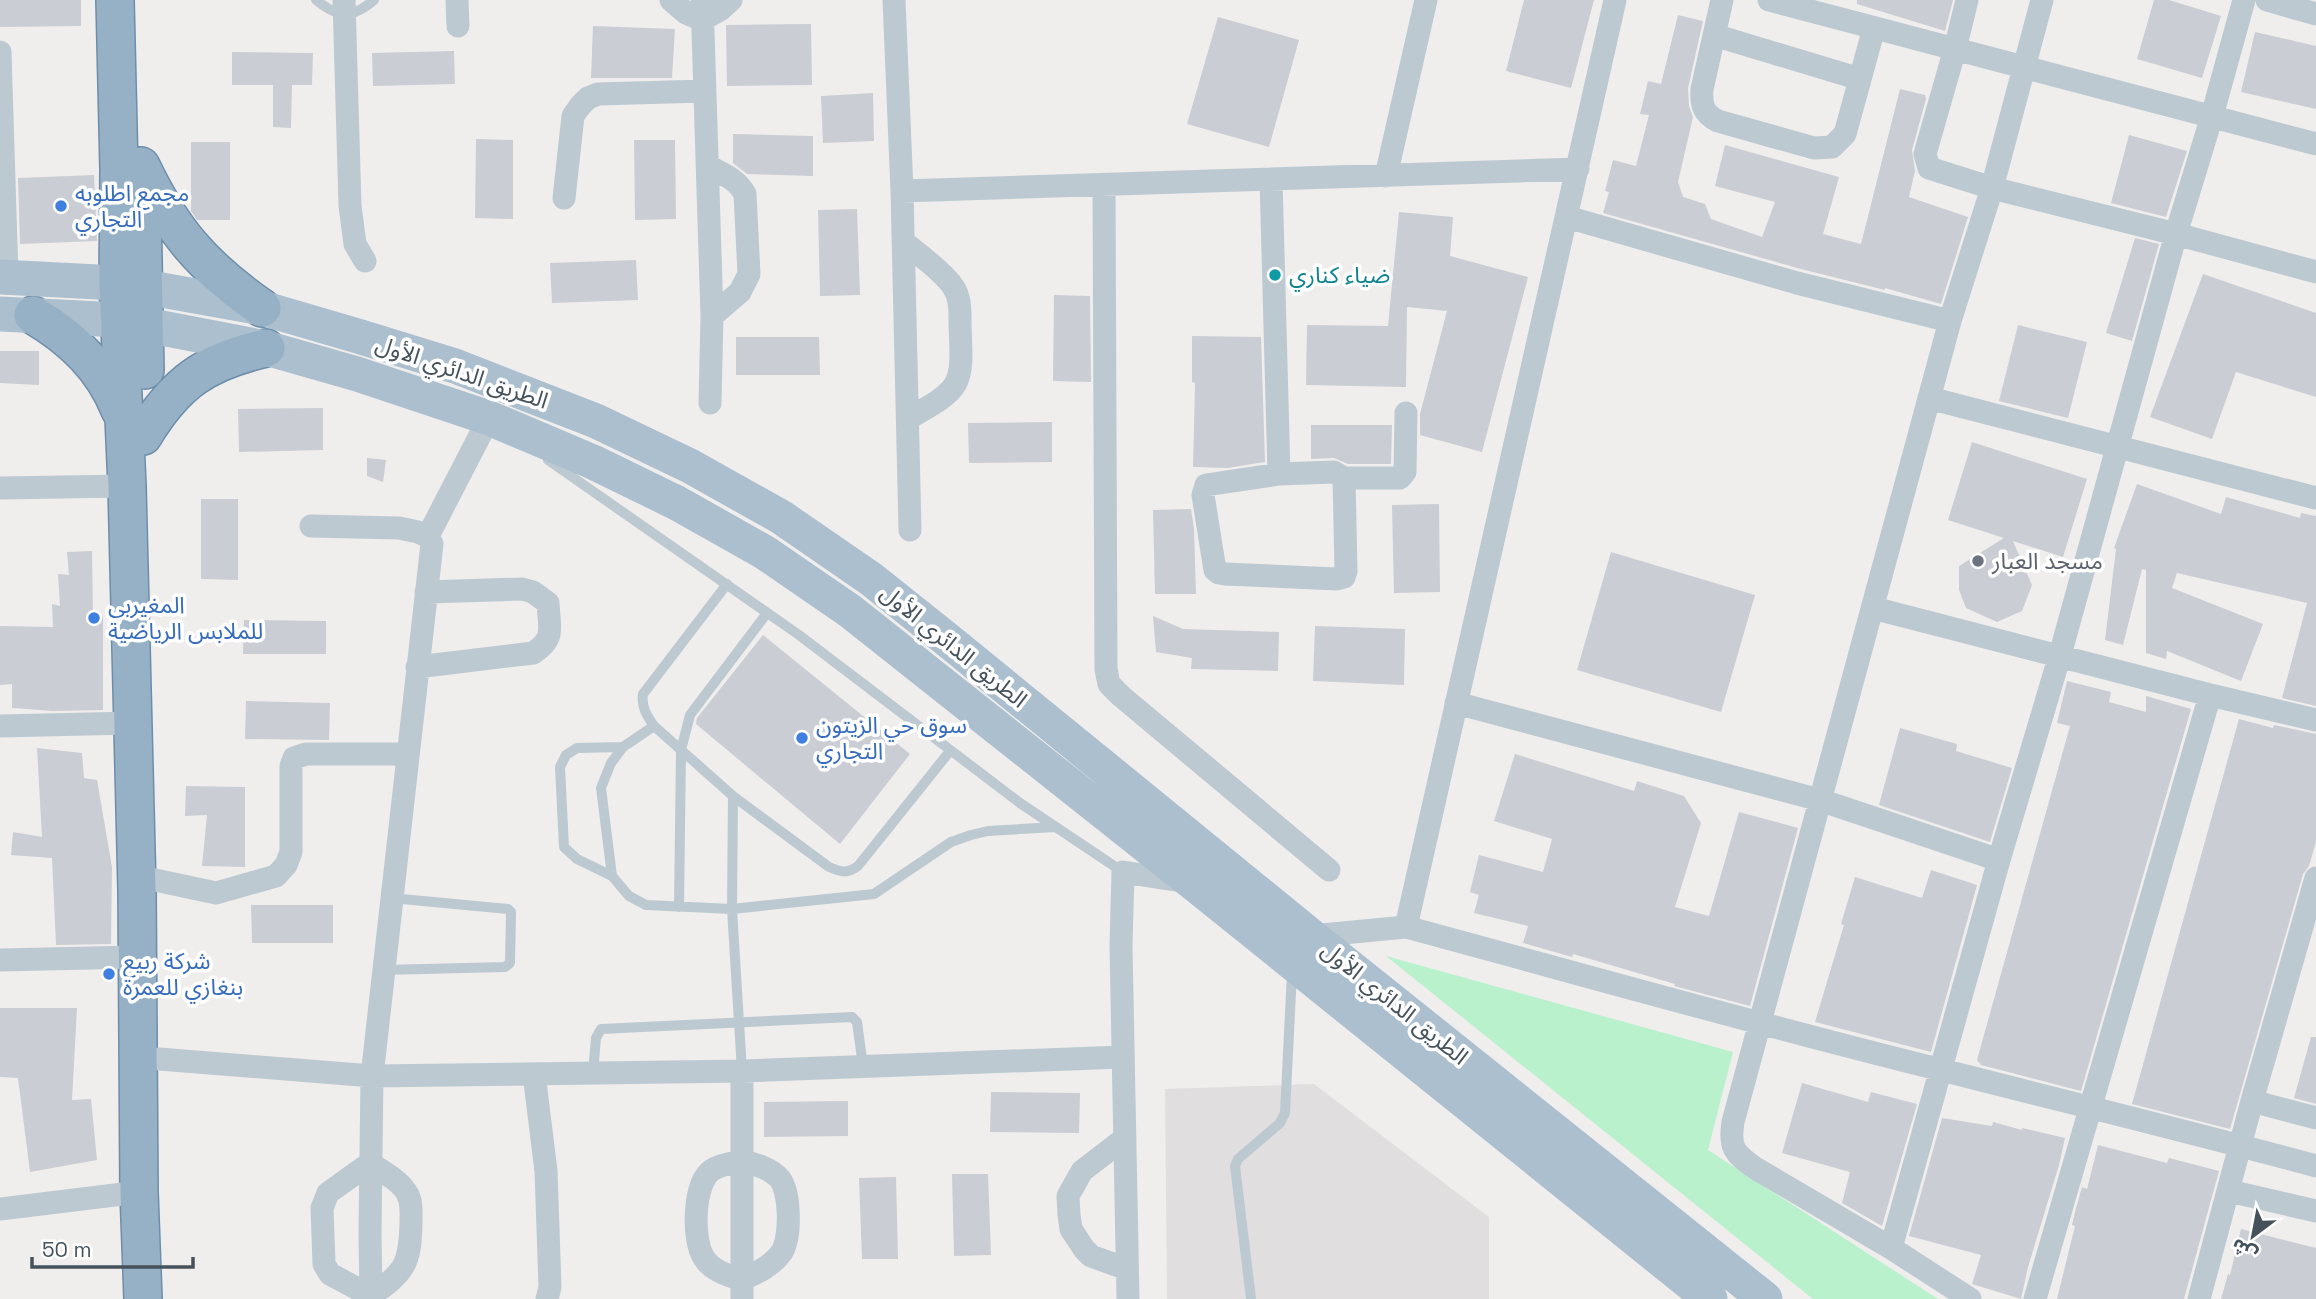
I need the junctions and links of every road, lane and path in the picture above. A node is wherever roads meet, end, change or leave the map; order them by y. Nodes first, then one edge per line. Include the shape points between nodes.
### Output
1 (115, 0) edge
2 (136, 0) edge
3 (316, 0) edge
4 (374, 0) edge
5 (457, 0) edge
6 (671, 0) edge
7 (731, 0) edge
8 (894, 0) edge
9 (1426, 0) edge
10 (1615, 0) edge
11 (1722, 0) edge
12 (1769, 0) edge
13 (1967, 0) edge
14 (2042, 0) edge
15 (2244, 0) edge
16 (2267, 0) edge
17 (344, 8) edge
18 (702, 10) edge
19 (2316, 14) edge
20 (458, 26) dead end
21 (1874, 28) junction
22 (1714, 35) junction
23 (1955, 49) junction
24 (0, 52) edge
25 (2025, 67) junction
26 (1860, 79) junction
27 (705, 91) junction
28 (2212, 116) junction
29 (2316, 144) edge
30 (141, 166) junction
31 (708, 166) junction
32 (1578, 169) junction
33 (1386, 176) junction
34 (1271, 179) junction
35 (1104, 185) junction
36 (1992, 188) junction
37 (902, 191) junction
38 (564, 198) dead end
39 (1567, 217) junction
40 (2176, 234) junction
41 (904, 242) junction
42 (365, 261) dead end
43 (2316, 272) edge
44 (3, 277) edge
45 (131, 285) junction
46 (262, 308) junction
47 (17, 314) edge
48 (712, 316) junction
49 (1950, 321) junction
50 (132, 322) junction
51 (267, 348) junction
52 (1929, 398) junction
53 (710, 403) dead end
54 (1406, 413) dead end
55 (489, 418) junction
56 (909, 418) junction
57 (134, 430) junction
58 (2118, 446) junction
59 (530, 447) dead end
60 (541, 454) dead end
61 (1279, 474) junction
62 (1344, 478) junction
63 (127, 486) junction
64 (0, 488) edge
65 (2316, 498) edge
66 (311, 526) dead end
67 (911, 530) dead end
68 (428, 536) junction
69 (727, 584) junction
70 (426, 592) junction
71 (1873, 608) junction
72 (767, 613) junction
73 (2060, 655) junction
74 (417, 667) junction
75 (2210, 695) junction
76 (1456, 703) junction
77 (2316, 720) edge
78 (132, 723) junction
79 (0, 726) edge
80 (654, 726) junction
81 (623, 747) junction
82 (681, 750) junction
83 (950, 751) junction
84 (407, 754) junction
85 (733, 796) junction
86 (1820, 800) junction
87 (1056, 827) junction
88 (1999, 860) junction
89 (1329, 870) dead end
90 (850, 872) junction
91 (1122, 872) junction
92 (612, 876) junction
93 (2316, 878) edge
94 (155, 880) junction
95 (1192, 882) junction
96 (857, 896) junction
97 (391, 898) junction
98 (679, 907) junction
99 (732, 909) junction
100 (1406, 927) junction
101 (1302, 949) junction
102 (136, 957) junction
103 (0, 960) edge
104 (383, 970) junction
105 (739, 1021) junction
106 (1761, 1023) junction
107 (1123, 1057) junction
108 (159, 1059) junction
109 (863, 1066) junction
110 (1942, 1070) junction
111 (742, 1071) junction
112 (593, 1073) junction
113 (534, 1074) junction
114 (372, 1076) junction
115 (2252, 1101) junction
116 (2090, 1106) junction
117 (2316, 1118) edge
118 (1125, 1138) junction
119 (2240, 1145) junction
120 (743, 1161) junction
121 (370, 1163) junction
122 (2316, 1166) edge
123 (2229, 1191) junction
124 (139, 1192) junction
125 (0, 1209) edge
126 (2316, 1211) edge
127 (1891, 1248) junction
128 (1127, 1269) junction
129 (150, 1275) edge
130 (742, 1289) edge
131 (1702, 1296) edge
132 (371, 1297) edge
133 (164, 1299) edge
134 (547, 1299) edge
135 (1128, 1299) edge
136 (1251, 1299) edge
137 (1765, 1299) edge
138 (1970, 1299) edge
139 (2035, 1299) edge
140 (2199, 1299) edge

1 - 45 highway via 119,169
2 - 30 highway
3 - 17 lane via 326,9
4 - 17 lane via 363,10
5 - 20 street
6 - 18 street via 686,13
7 - 18 street via 720,10
8 - 37 street
9 - 33 street
10 - 32 street
11 - 22 street
12 - 21 street
13 - 23 street
14 - 25 street
15 - 28 street
16 - 19 street
17 - 42 street via 350,206 355,244
18 - 27 street
21 - 23 street
21 - 26 street
22 - 26 street
22 - 26 street via 1702,102 1705,112 1718,121 1814,148 1832,147 1845,134
23 - 25 street
23 - 36 street via 1926,161 1936,172
24 - 44 street
25 - 28 street
25 - 36 street
27 - 31 street
27 - 38 street via 588,98 573,116
28 - 29 street
28 - 40 street
30 - 45 highway
30 - 46 highway via 178,232 231,286
31 - 48 street
31 - 48 street via 733,180 745,194 749,274 740,292
32 - 33 street
32 - 39 street
33 - 34 street
34 - 35 street
34 - 61 street
35 - 37 street
35 - 89 street via 1109,684
36 - 40 street
36 - 49 street
37 - 41 street
39 - 49 street
39 - 76 street
40 - 43 street
40 - 58 street
41 - 56 street
41 - 56 street via 953,286 959,298 962,368 944,398
44 - 45 main road, الطريق الدائري الأول
45 - 46 main road, الطريق الدائري الأول
45 - 50 highway
46 - 101 main road, الطريق الدائري الأول via 455,366 596,421 781,517 940,634
47 - 50 main road, الطريق الدائري الأول
47 - 57 highway via 58,330 81,349
48 - 53 street
49 - 52 street
50 - 51 main road, الطريق الدائري الأول
50 - 57 highway
51 - 55 main road, الطريق الدائري الأول
51 - 57 highway via 207,368
52 - 58 street
52 - 71 street
54 - 62 street via 1404,476
55 - 59 lane
55 - 68 street
55 - 95 main road, الطريق الدائري الأول via 593,462 764,552 850,611
56 - 67 street
57 - 63 highway
57 - 94 highway
58 - 65 street
58 - 73 street
60 - 69 lane
61 - 62 street via 1334,472
61 - 62 street via 1205,488 1219,573 1344,577
63 - 64 street
63 - 78 highway
66 - 68 street via 399,528
68 - 70 street via 432,544
69 - 72 lane
69 - 80 lane via 643,694 646,715
70 - 74 street
70 - 74 street via 533,592 548,603 550,638 533,653
71 - 73 street
71 - 86 street
72 - 82 lane via 690,715
72 - 83 lane
73 - 75 street
73 - 88 street
74 - 84 street
75 - 77 street
75 - 116 street
76 - 86 street
76 - 100 street
78 - 79 street
78 - 102 highway
80 - 81 lane
80 - 82 lane
81 - 92 lane via 601,788
81 - 92 lane via 577,748 566,755 560,767 564,847 577,859
82 - 85 lane
82 - 98 lane
83 - 87 lane
83 - 90 lane
84 - 94 street via 306,754 294,758 291,852 276,876 216,893
84 - 97 street
85 - 90 lane via 829,867
85 - 99 lane
86 - 88 street
86 - 106 street
87 - 91 lane
87 - 96 lane via 971,835 951,842 874,894
88 - 110 street
90 - 96 lane
91 - 95 street
91 - 107 street
92 - 98 lane via 629,896 646,905
93 - 115 street
94 - 108 highway
95 - 101 main road, الطريق الدائري الأول
96 - 99 lane
97 - 104 street
97 - 104 lane via 508,909 510,963 505,967
98 - 99 lane
99 - 105 lane
100 - 101 street
100 - 106 street
101 - 131 main road, الطريق الدائري الأول
101 - 136 lane via 1285,1113 1235,1166
101 - 137 main road, الطريق الدائري الأول
102 - 103 street
102 - 124 highway
104 - 114 street
105 - 109 lane via 852,1017 857,1022
105 - 111 lane
105 - 112 lane via 601,1028
106 - 110 street
106 - 127 street via 1733,1122 1733,1149 1755,1168
107 - 109 street
107 - 118 street
108 - 114 street
108 - 129 highway
109 - 111 street
110 - 116 street
110 - 127 street
111 - 112 street
111 - 120 street
112 - 113 street
113 - 114 street
113 - 134 street via 546,1171
114 - 121 street
115 - 117 street
115 - 119 street
116 - 119 street
116 - 139 street
118 - 128 street
118 - 128 street via 1082,1171 1068,1196 1071,1228 1083,1249
119 - 122 street
119 - 123 street
120 - 130 street
120 - 130 street via 780,1178 786,1192 788,1233 787,1243 773,1262
120 - 130 street via 709,1171 697,1204 697,1238 705,1259
121 - 132 street
121 - 132 street via 409,1196 411,1211 405,1265
121 - 132 street via 328,1193 322,1208 324,1264 330,1273
123 - 126 street
123 - 140 street
124 - 125 street
124 - 129 highway
127 - 138 street
128 - 135 street
129 - 133 highway

